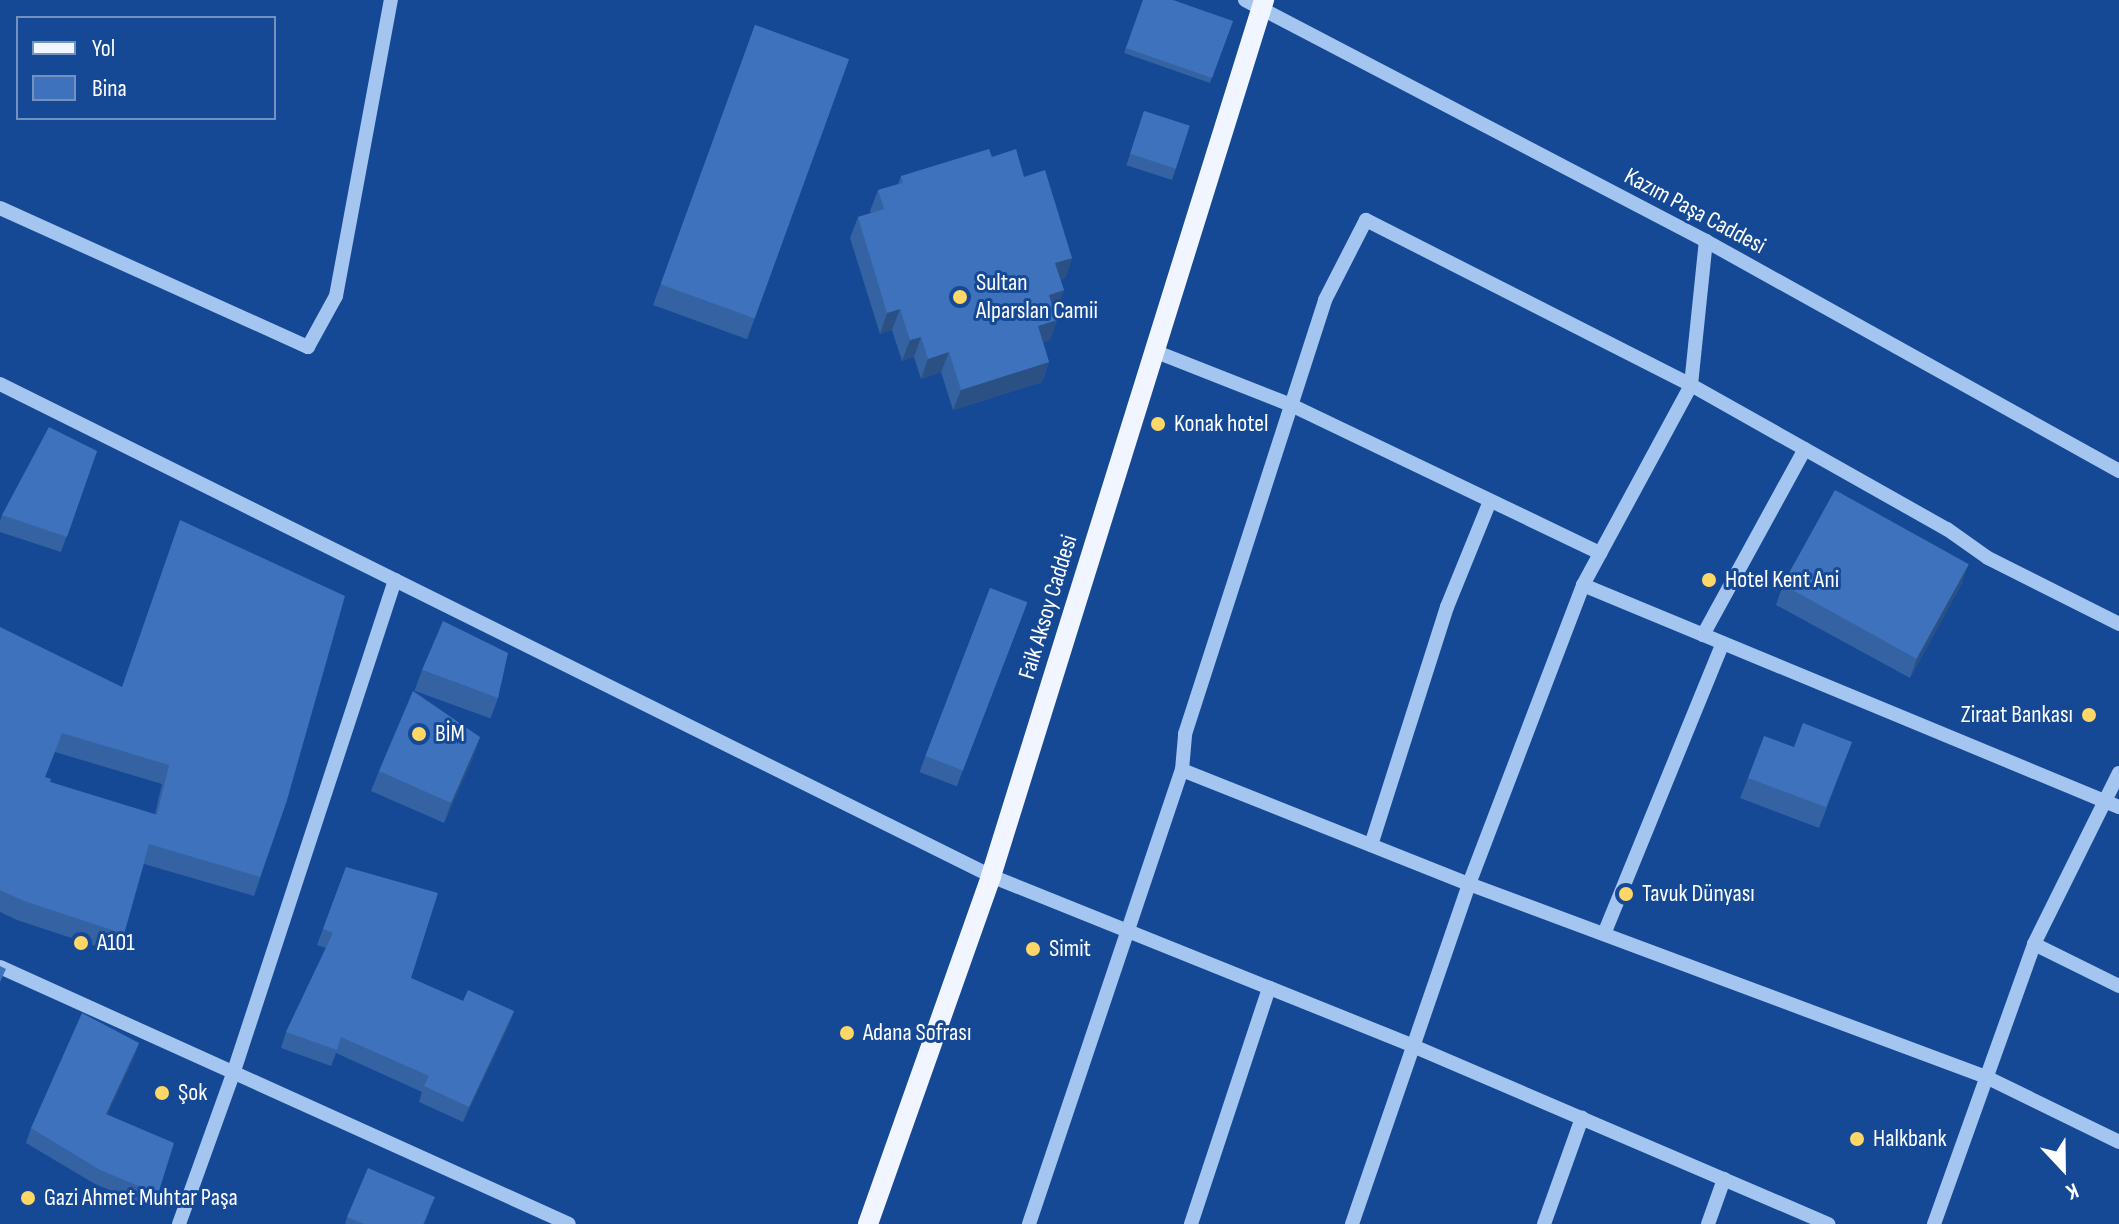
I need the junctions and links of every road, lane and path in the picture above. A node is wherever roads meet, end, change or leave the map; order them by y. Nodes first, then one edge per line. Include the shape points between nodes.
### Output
1 (391, 0) edge
2 (1256, 3) edge
3 (0, 208) edge
4 (1706, 241) junction
5 (1154, 351) junction
6 (0, 384) edge
7 (1691, 385) junction
8 (1291, 405) junction
9 (1805, 449) junction
10 (2119, 471) edge
11 (1490, 501) junction
12 (1600, 553) junction
13 (395, 580) junction
14 (1583, 585) junction
15 (2119, 624) edge
16 (1703, 635) junction
17 (1723, 643) junction
18 (1182, 770) junction
19 (2119, 773) edge
20 (2112, 803) edge
21 (1371, 845) junction
22 (991, 876) junction
23 (1469, 884) junction
24 (1127, 931) junction
25 (1604, 934) junction
26 (2034, 944) junction
27 (0, 967) edge
28 (2119, 986) edge
29 (1269, 988) junction
30 (1413, 1046) junction
31 (233, 1074) junction
32 (1986, 1077) junction
33 (1582, 1118) junction
34 (2119, 1142) edge
35 (1724, 1179) junction
36 (1939, 1222) edge
37 (179, 1224) edge
38 (569, 1224) edge
39 (868, 1224) edge
40 (1029, 1224) edge
41 (1191, 1224) edge
42 (1352, 1224) edge
43 (1544, 1224) edge
44 (1708, 1224) edge
45 (1828, 1224) edge

1 - 3 street via 336,296 308,347
2 - 4 street, Kazım Paşa Caddesi
2 - 5 main road, Faik Aksoy Caddesi
4 - 7 street
4 - 10 street, Kazım Paşa Caddesi
5 - 8 street
5 - 22 main road, Faik Aksoy Caddesi
6 - 13 street
7 - 8 street via 1366,220 1325,300
7 - 9 street
7 - 12 street
8 - 11 street
8 - 18 street via 1185,734
9 - 15 street via 1988,558
9 - 16 street
11 - 12 street
11 - 21 street via 1447,607
12 - 14 street
13 - 22 street
13 - 31 street
14 - 16 street
14 - 23 street
16 - 17 street
17 - 20 street
17 - 25 street
18 - 21 street
18 - 24 street
19 - 20 street
20 - 26 street
21 - 23 street
22 - 24 street
22 - 39 main road, Faik Aksoy Caddesi
23 - 25 street
23 - 30 street
24 - 29 street
24 - 40 street
25 - 32 street
26 - 28 street
26 - 32 street
27 - 31 street
29 - 30 street
29 - 41 street
30 - 33 street
30 - 42 street
31 - 37 street
31 - 38 street
32 - 34 street
32 - 36 street
33 - 35 street
33 - 43 street
35 - 44 street
35 - 45 street

